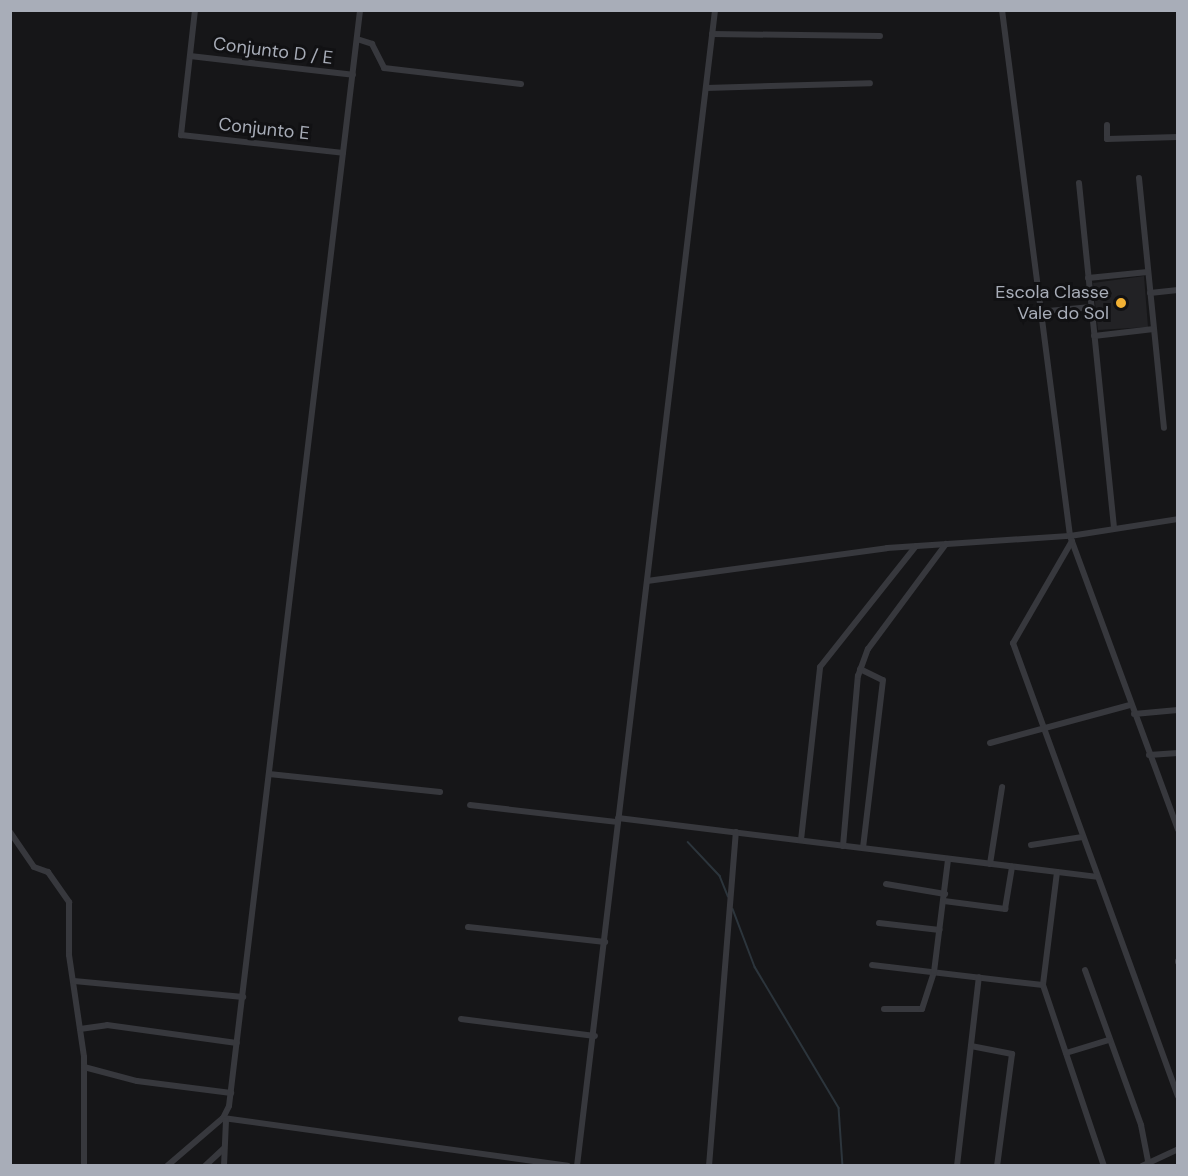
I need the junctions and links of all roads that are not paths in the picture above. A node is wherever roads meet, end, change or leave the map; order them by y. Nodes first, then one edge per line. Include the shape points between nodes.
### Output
1 (195, 10) edge
2 (360, 10) edge
3 (715, 10) edge
4 (1002, 10) edge
5 (712, 34) junction
6 (880, 36) dead end
7 (357, 39) junction
8 (190, 56) junction
9 (352, 75) junction
10 (521, 84) dead end
11 (870, 84) dead end
12 (706, 88) junction
13 (1107, 125) dead end
14 (1178, 137) edge
15 (343, 153) junction
16 (1139, 178) dead end
17 (1079, 183) dead end
18 (1148, 272) junction
19 (1088, 278) junction
20 (1178, 290) edge
21 (1150, 293) junction
22 (1091, 307) junction
23 (1038, 312) junction
24 (1154, 329) junction
25 (1094, 336) junction
26 (1164, 428) dead end
27 (1178, 519) edge
28 (1114, 528) junction
29 (1071, 538) junction
30 (946, 544) junction
31 (916, 546) junction
32 (647, 581) junction
33 (860, 669) junction
34 (1130, 705) junction
35 (1178, 710) edge
36 (1134, 714) junction
37 (1042, 733) junction
38 (990, 743) dead end
39 (1178, 753) edge
40 (1149, 755) junction
41 (269, 774) junction
42 (1002, 787) dead end
43 (440, 792) dead end
44 (470, 805) dead end
45 (618, 820) junction
46 (1178, 830) edge
47 (10, 832) edge
48 (736, 832) junction
49 (1082, 837) junction
50 (801, 840) junction
51 (1031, 845) dead end
52 (843, 846) junction
53 (863, 848) junction
54 (948, 859) junction
55 (990, 864) junction
56 (1012, 867) junction
57 (1057, 872) junction
58 (1097, 877) junction
59 (886, 884) dead end
60 (945, 897) junction
61 (879, 923) dead end
62 (468, 927) dead end
63 (940, 930) junction
64 (605, 942) junction
65 (872, 964) dead end
66 (1085, 970) dead end
67 (934, 972) junction
68 (979, 977) junction
69 (74, 981) junction
70 (1042, 985) junction
71 (243, 997) junction
72 (884, 1009) dead end
73 (461, 1019) dead end
74 (80, 1029) junction
75 (595, 1036) junction
76 (1109, 1040) junction
77 (237, 1043) junction
78 (971, 1047) junction
79 (1066, 1053) junction
80 (84, 1067) junction
81 (231, 1093) junction
82 (1178, 1096) edge
83 (224, 1119) junction
84 (224, 1148) junction
85 (1178, 1149) edge
86 (1145, 1164) edge
87 (84, 1166) edge
88 (167, 1166) edge
89 (205, 1166) edge
90 (224, 1166) edge
91 (568, 1166) edge
92 (577, 1166) edge
93 (709, 1166) edge
94 (957, 1166) edge
95 (997, 1166) edge
96 (1104, 1166) edge

1 - 8 street
2 - 7 street
3 - 5 street
4 - 23 street
5 - 6 street
5 - 12 street
7 - 9 street
7 - 10 street via 372,44 384,68
8 - 9 street, Conjunto D / E
8 - 15 street, Conjunto E via 181,135
9 - 15 street
11 - 12 street
12 - 32 street
13 - 14 street via 1107,139
15 - 41 street
16 - 18 street
17 - 19 street
18 - 19 street
18 - 21 street
19 - 22 street
20 - 21 street
21 - 24 street
22 - 23 street
22 - 25 street
23 - 29 street
24 - 25 street
24 - 26 street
25 - 28 street
27 - 28 street
28 - 29 street
29 - 30 street
29 - 34 street
29 - 37 street via 1013,643
30 - 31 street
30 - 33 street via 868,649
31 - 32 street
31 - 50 street via 819,667
32 - 45 street
33 - 52 street
33 - 53 street via 883,680
34 - 36 street
34 - 37 street
35 - 36 street
36 - 40 street
37 - 38 street
37 - 49 street
39 - 40 street
40 - 46 street
41 - 43 street
41 - 71 street
42 - 55 street
44 - 45 street
45 - 48 street
45 - 64 street
47 - 69 street via 34,867 48,872 67,896
48 - 50 street
48 - 93 street
49 - 51 street
49 - 58 street
50 - 52 street
52 - 53 street
53 - 54 street
54 - 55 street
54 - 60 street
55 - 56 street
56 - 57 street
56 - 60 street via 1005,909
57 - 58 street
57 - 70 street
58 - 82 street
59 - 60 street
60 - 63 street
61 - 63 street
62 - 64 street
63 - 67 street
64 - 75 street
65 - 67 street
66 - 76 street
67 - 68 street
67 - 72 street via 922,1010
68 - 70 street
68 - 78 street
69 - 71 street
69 - 74 street
70 - 79 street
71 - 77 street
73 - 75 street
74 - 77 street via 106,1025
74 - 80 street
75 - 92 street
76 - 79 street
76 - 86 street via 1141,1125
77 - 81 street
78 - 94 street
78 - 95 street via 1012,1054
79 - 96 street
80 - 81 street via 137,1081
80 - 87 street
81 - 83 street
83 - 84 street
83 - 88 street
83 - 91 street
84 - 89 street
84 - 90 street
85 - 86 street

